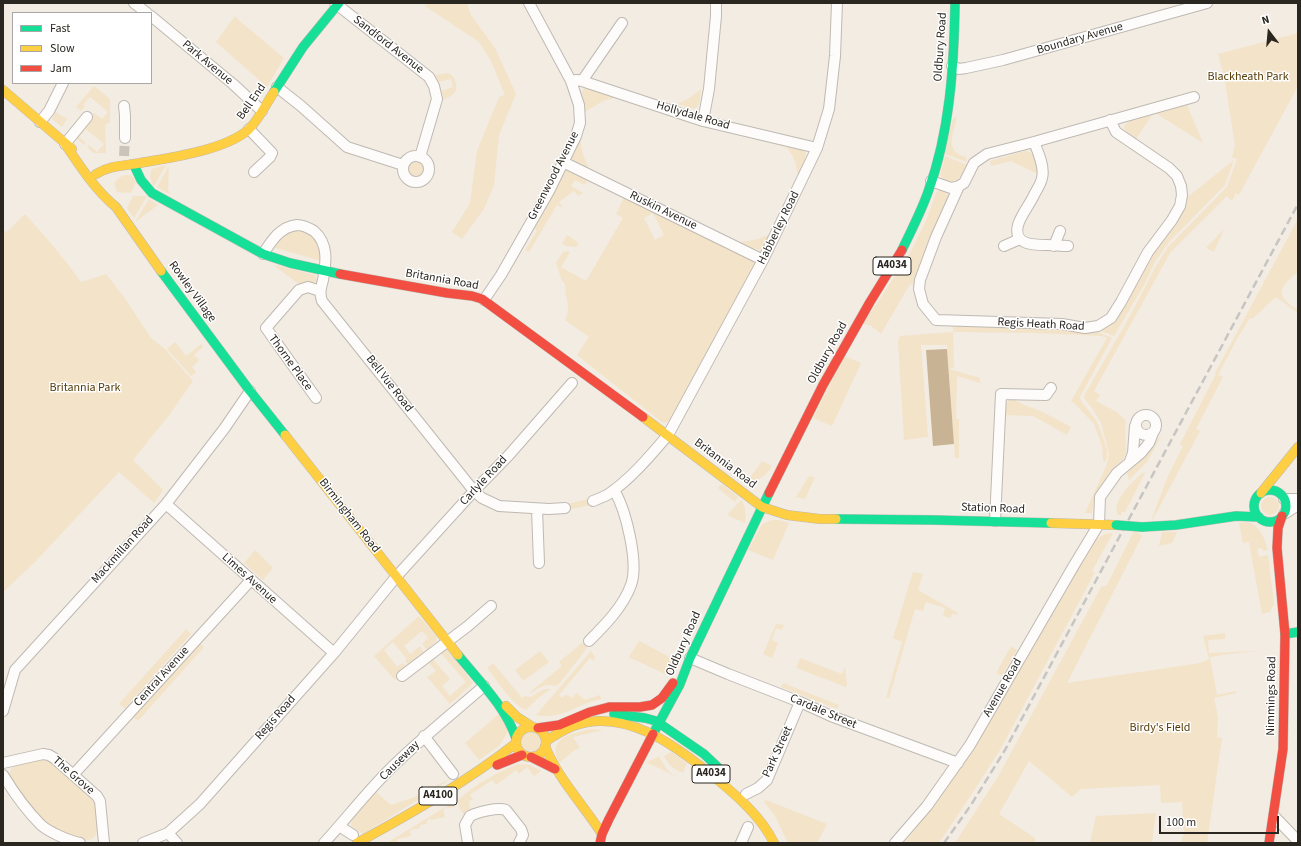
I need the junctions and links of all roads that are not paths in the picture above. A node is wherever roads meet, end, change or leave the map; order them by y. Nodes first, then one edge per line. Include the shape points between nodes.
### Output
1 (134, 3) edge
2 (529, 3) edge
3 (716, 3) edge
4 (837, 3) edge
5 (955, 3) edge
6 (1207, 3) edge
7 (337, 4) edge
8 (146, 12) edge
9 (152, 17) edge
10 (622, 23) dead end
11 (952, 66) junction
12 (571, 81) junction
13 (582, 81) junction
14 (62, 84) edge
15 (277, 87) junction
16 (3, 90) edge
17 (1194, 97) dead end
18 (124, 106) dead end
19 (262, 111) junction
20 (87, 117) dead end
21 (1110, 120) junction
22 (703, 121) junction
23 (40, 122) junction
24 (249, 129) junction
25 (125, 138) tunnel mouth
26 (1034, 142) junction
27 (66, 144) junction
28 (817, 148) junction
29 (124, 156) dead end
30 (420, 157) junction
31 (564, 162) junction
32 (133, 165) junction
33 (404, 165) junction
34 (254, 172) dead end
35 (96, 174) junction
36 (931, 181) junction
37 (101, 182) junction
38 (959, 186) junction
39 (116, 207) junction
40 (1060, 232) dead end
41 (1020, 239) junction
42 (1004, 246) dead end
43 (1054, 246) junction
44 (1068, 246) dead end
45 (263, 254) junction
46 (764, 260) junction
47 (324, 271) junction
48 (320, 291) junction
49 (484, 300) junction
50 (572, 383) dead end
51 (1051, 388) dead end
52 (250, 391) junction
53 (316, 398) dead end
54 (1136, 424) junction
55 (1153, 433) junction
56 (668, 435) junction
57 (1298, 447) edge
58 (1129, 463) junction
59 (1280, 468) junction
60 (614, 490) junction
61 (474, 491) junction
62 (1259, 495) junction
63 (1283, 497) junction
64 (1298, 499) edge
65 (593, 501) dead end
66 (166, 504) junction
67 (1298, 505) edge
68 (762, 507) junction
69 (564, 508) dead end
70 (537, 509) junction
71 (1283, 515) junction
72 (1224, 517) junction
73 (1260, 518) junction
74 (995, 521) junction
75 (1099, 524) junction
76 (1277, 548) junction
77 (538, 563) dead end
78 (396, 577) junction
79 (251, 580) junction
80 (491, 606) dead end
81 (1298, 633) edge
82 (1285, 634) junction
83 (448, 640) junction
84 (589, 641) dead end
85 (334, 653) junction
86 (690, 658) junction
87 (479, 671) junction
88 (402, 676) dead end
89 (484, 686) junction
90 (661, 698) junction
91 (671, 701) junction
92 (800, 702) junction
93 (3, 711) edge
94 (657, 720) junction
95 (570, 721) junction
96 (534, 727) junction
97 (643, 732) junction
98 (674, 732) junction
99 (424, 736) junction
100 (515, 741) junction
101 (546, 744) junction
102 (672, 746) junction
103 (644, 753) junction
104 (527, 756) junction
105 (3, 763) edge
106 (958, 763) junction
107 (555, 769) junction
108 (453, 774) dead end
109 (3, 775) edge
110 (73, 775) junction
111 (626, 776) junction
112 (746, 794) junction
113 (747, 805) junction
114 (1274, 816) junction
115 (339, 826) junction
116 (748, 828) dead end
117 (168, 833) junction
118 (355, 839) edge
119 (601, 839) edge
120 (1298, 841) edge
121 (80, 843) edge
122 (104, 843) edge
123 (143, 843) edge
124 (177, 843) edge
125 (324, 843) edge
126 (365, 843) edge
127 (373, 843) edge
128 (468, 843) edge
129 (519, 843) edge
130 (741, 843) edge
131 (774, 843) edge
132 (779, 843) edge
133 (895, 843) edge
134 (1269, 843) edge

1 - 8 street
2 - 12 street, Greenwood Avenue
3 - 22 street
4 - 28 street, Habberley Road via 829,109
5 - 11 main road, Oldbury Road / A4034
6 - 11 street, Boundary Avenue via 1003,60 959,69
7 - 15 main road, Bell End via 303,47
7 - 30 street, Sandford Avenue via 432,80 437,99
9 - 19 street, Park Avenue
10 - 13 street
11 - 36 main road, Oldbury Road / A4034 via 947,115
12 - 13 street, Hollydale Road
12 - 31 street, Greenwood Avenue via 579,105 580,122
13 - 22 street, Hollydale Road
14 - 23 street via 49,111
15 - 19 main road, Bell End
15 - 33 street via 347,147
16 - 23 main road, Rowley Village
17 - 21 street, Regis Heath Road
18 - 25 street
19 - 24 main road, Bell End
20 - 27 street
21 - 26 street, Regis Heath Road
21 - 38 street, Regis Heath Road via 1116,132 1177,176 1182,186 1182,195 1180,206 1172,220 1148,252 1111,318 1098,326 1085,328 1062,324 936,320 923,304 919,289 920,280
22 - 28 street, Hollydale Road
23 - 27 main road, Rowley Village
24 - 32 main road, Bell End via 223,144
24 - 34 street via 272,153
26 - 38 street, Regis Heath Road via 987,154 974,163 964,183
26 - 41 street via 1043,171 1042,178 1019,224
27 - 35 main road, Rowley Village via 82,157
27 - 37 main road, Rowley Village via 77,162
28 - 46 street, Habberley Road
29 - 32 street
30 - 33 street via 412,157 405,161
30 - 33 street via 428,166 428,174 422,180 413,181 406,177
31 - 46 street, Ruskin Avenue
31 - 49 street, Greenwood Avenue via 501,275
32 - 35 main road, Bell End via 116,165
32 - 37 main road, Bell End
32 - 45 main road, Britannia Road via 152,193
35 - 37 main road via 95,178
36 - 38 street via 951,188
36 - 68 main road, Oldbury Road / A4034 via 899,256 823,385
37 - 39 main road, Rowley Village via 116,202
37 - 39 main road, Rowley Village via 103,195
39 - 52 main road, Rowley Village
40 - 43 street
41 - 42 street
41 - 43 street via 1024,243
43 - 44 street
45 - 47 main road, Britannia Road
45 - 47 street via 272,240 284,229 306,226 317,234 324,244
46 - 56 street, Habberley Road
47 - 48 street
47 - 49 main road, Britannia Road
48 - 53 street, Thorne Place via 308,287 299,290 266,328
48 - 61 street, Bell Vue Road via 322,301
49 - 56 main road, Britannia Road
50 - 61 street, Carlyle Road
51 - 74 street via 1046,395 1001,394
52 - 66 street, Mackmillan Road
52 - 78 main road, Birmingham Road
54 - 55 street via 1141,435 1148,436
54 - 55 street via 1140,417 1151,416 1156,425
54 - 58 street via 1133,453
55 - 58 street via 1149,443
56 - 60 street, Habberley Road via 647,460
56 - 68 main road, Britannia Road
57 - 59 main road, Station Road
58 - 75 street via 1111,480 1100,497
59 - 62 main road, Station Road
59 - 63 main road via 1279,480
60 - 65 street, Habberley Road
60 - 84 street via 621,502 630,536 632,584 608,622
61 - 70 street, Bell Vue Road via 499,506
61 - 78 street, Carlyle Road
62 - 63 main road via 1272,490
62 - 72 main road, Station Road
62 - 73 main road via 1254,503 1254,510
63 - 64 street
63 - 71 main road via 1286,508
66 - 79 street, Limes Avenue
66 - 93 street, Mackmillan Road via 15,670
67 - 71 street
68 - 74 main road, Station Road via 787,515 820,519
68 - 86 main road, Oldbury Road / A4034
69 - 70 street, Bell Vue Road
70 - 77 street
71 - 73 main road via 1274,522
71 - 76 main road, Nimmings Road via 1278,528
72 - 73 main road, Station Road
72 - 75 main road, Station Road, bridge via 1156,527
73 - 76 main road, Nimmings Road via 1267,525
74 - 75 main road, Station Road
75 - 106 street, Avenue Road
76 - 82 main road, Nimmings Road
78 - 83 main road, Birmingham Road
78 - 85 street, Regis Road
79 - 85 street, Limes Avenue
79 - 110 street, Central Avenue
80 - 83 street
81 - 82 main road
82 - 114 main road, Nimmings Road via 1283,748
83 - 87 main road, Birmingham Road via 458,647
83 - 88 street
83 - 89 main road, Birmingham Road
85 - 117 street, Regis Road via 200,804
86 - 90 main road, Oldbury Road
86 - 91 main road, Oldbury Road / A4034
86 - 92 street, Cardale Street
87 - 89 main road, Birmingham Road
87 - 96 main road, Birmingham Road via 512,713
89 - 99 street, Causeway
89 - 100 main road, Birmingham Road via 507,716
90 - 94 main road, Oldbury Road
90 - 95 main road via 641,708 608,707
91 - 94 main road, Oldbury Road / A4034
91 - 98 main road, Oldbury Road / A4034 via 668,711 670,726
92 - 106 street, Cardale Street
92 - 112 street, Park Street via 767,780
94 - 95 main road via 618,714
94 - 97 main road, Oldbury Road
94 - 98 main road
95 - 96 main road via 550,727
96 - 100 main road via 521,729
96 - 101 main road via 544,733
97 - 101 main road, A4034 via 624,724 595,721 559,732
97 - 102 main road, A4034 via 663,739
97 - 103 main road, Oldbury Road
97 - 111 main road, Oldbury Road
98 - 112 main road, A4034 via 704,754
99 - 108 street
99 - 115 street, Causeway via 389,770
100 - 104 main road via 517,750
100 - 118 main road, A4100 via 497,759 464,780
101 - 104 main road via 540,754 534,757
101 - 107 main road
102 - 103 main road via 657,745
102 - 113 main road, A4034 via 715,776
103 - 111 main road, Oldbury Road
104 - 107 main road
104 - 127 main road, A4100 via 497,765 422,815
105 - 110 street, The Grove via 43,754 54,758
106 - 133 street, Avenue Road via 927,806
107 - 119 main road via 595,822
109 - 121 street via 18,798 42,826 70,841
110 - 122 street, The Grove via 100,801
111 - 119 main road, Oldbury Road
112 - 113 main road
112 - 132 main road, A4034 via 771,827
113 - 131 main road, A4034 via 764,824
114 - 120 street
114 - 134 main road, Nimmings Road
115 - 118 street
115 - 125 street, Causeway
116 - 130 street
117 - 123 street, Regis Road
117 - 124 street
126 - 127 street, A4100
128 - 129 street via 465,826 470,816 503,809 521,829 523,835

